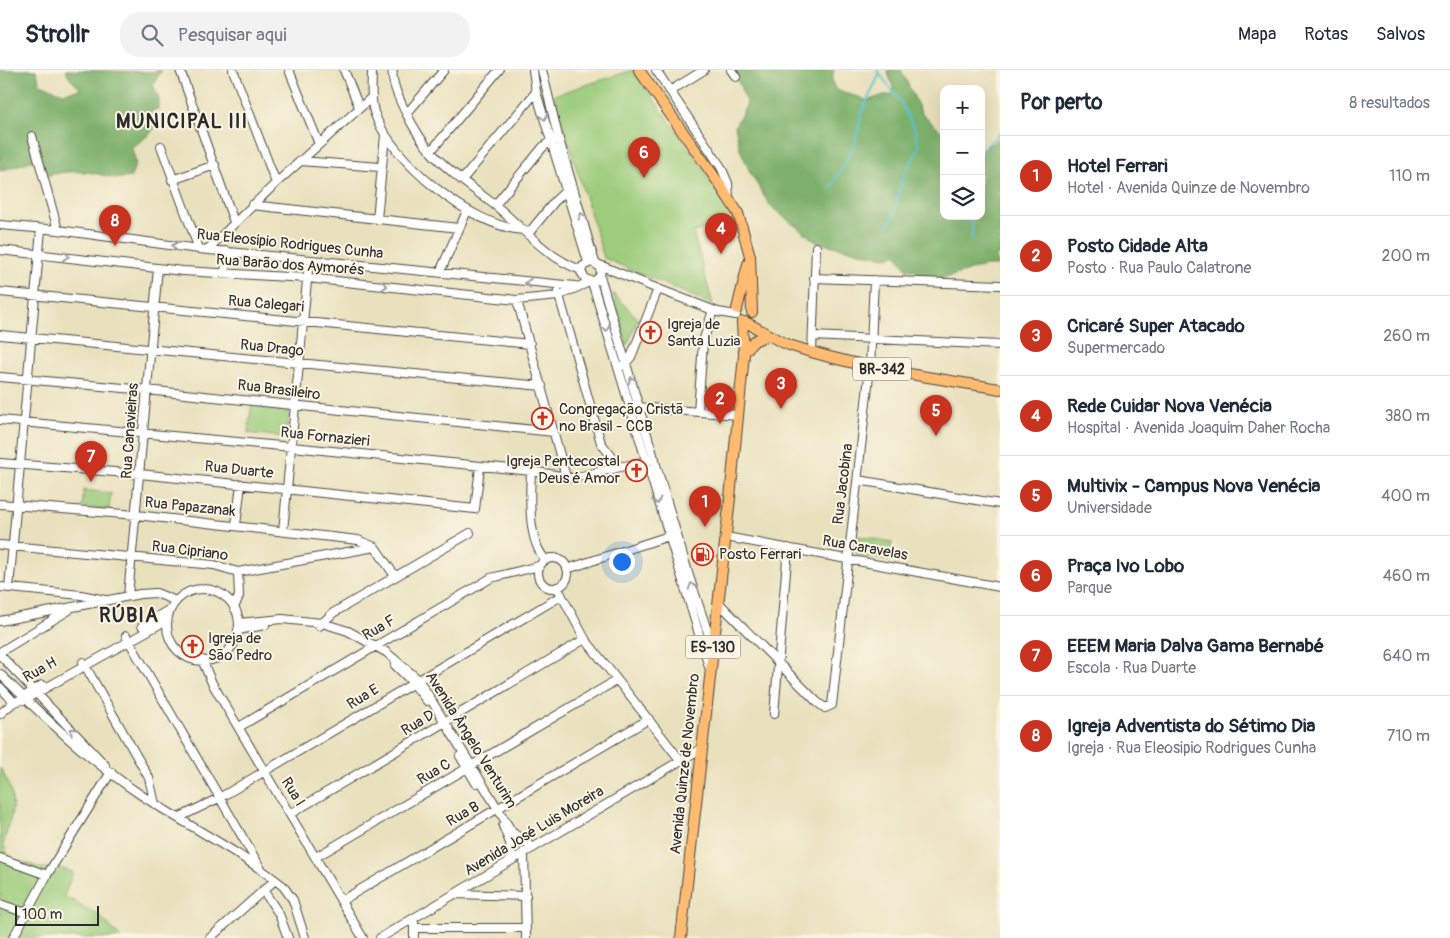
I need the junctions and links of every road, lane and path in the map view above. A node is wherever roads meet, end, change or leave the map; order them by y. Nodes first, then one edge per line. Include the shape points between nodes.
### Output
1 (180, 70) edge
2 (233, 70) edge
3 (289, 70) edge
4 (344, 70) edge
5 (372, 70) edge
6 (393, 70) edge
7 (444, 70) edge
8 (499, 70) edge
9 (533, 70) edge
10 (542, 70) edge
11 (639, 70) edge
12 (656, 70) edge
13 (704, 70) edge
14 (731, 70) edge
15 (736, 77) dead end
16 (670, 91) junction
17 (536, 92) junction
18 (372, 97) junction
19 (359, 107) junction
20 (408, 112) junction
21 (384, 135) junction
22 (32, 136) dead end
23 (555, 138) junction
24 (319, 144) junction
25 (161, 146) dead end
26 (431, 152) junction
27 (300, 161) junction
28 (214, 165) junction
29 (380, 167) junction
30 (172, 180) junction
31 (462, 180) junction
32 (276, 183) junction
33 (570, 187) junction
34 (729, 198) junction
35 (252, 205) junction
36 (495, 205) junction
37 (467, 211) junction
38 (377, 219) junction
39 (512, 220) junction
40 (234, 222) junction
41 (0, 225) edge
42 (459, 228) junction
43 (506, 228) junction
44 (41, 229) junction
45 (58, 230) junction
46 (526, 232) junction
47 (816, 247) dead end
48 (198, 249) junction
49 (208, 249) junction
50 (0, 250) edge
51 (227, 250) junction
52 (39, 253) junction
53 (750, 256) junction
54 (309, 260) junction
55 (593, 263) junction
56 (158, 268) junction
57 (440, 272) junction
58 (581, 272) junction
59 (224, 273) junction
60 (616, 273) junction
61 (600, 275) junction
62 (307, 278) junction
63 (814, 278) junction
64 (874, 280) junction
65 (590, 282) junction
66 (1000, 285) edge
67 (560, 286) junction
68 (577, 286) junction
69 (658, 289) junction
70 (0, 292) edge
71 (34, 295) junction
72 (558, 296) junction
73 (517, 300) junction
74 (154, 308) junction
75 (713, 310) junction
76 (745, 317) junction
77 (303, 322) junction
78 (768, 334) junction
79 (0, 335) edge
80 (813, 336) junction
81 (31, 338) junction
82 (873, 338) junction
83 (530, 344) junction
84 (1000, 345) edge
85 (150, 349) junction
86 (812, 352) junction
87 (744, 353) junction
88 (627, 363) junction
89 (299, 365) junction
90 (618, 367) junction
91 (870, 367) junction
92 (0, 377) edge
93 (28, 380) junction
94 (542, 386) junction
95 (1000, 389) edge
96 (146, 390) junction
97 (296, 406) junction
98 (639, 406) junction
99 (630, 407) junction
100 (698, 412) junction
101 (738, 415) junction
102 (0, 420) edge
103 (24, 422) junction
104 (144, 432) junction
105 (554, 432) junction
106 (292, 447) junction
107 (655, 459) junction
108 (645, 461) junction
109 (0, 463) edge
110 (19, 464) junction
111 (480, 467) junction
112 (620, 467) junction
113 (531, 471) junction
114 (140, 474) junction
115 (566, 478) junction
116 (858, 480) junction
117 (241, 484) junction
118 (287, 489) junction
119 (0, 504) edge
120 (1000, 504) edge
121 (16, 506) junction
122 (136, 515) junction
123 (236, 525) junction
124 (283, 531) junction
125 (470, 533) dead end
126 (673, 535) junction
127 (726, 537) junction
128 (0, 545) edge
129 (12, 546) junction
130 (375, 546) junction
131 (788, 548) junction
132 (132, 558) junction
133 (848, 559) junction
134 (546, 560) junction
135 (540, 566) junction
136 (567, 569) junction
137 (238, 572) junction
138 (395, 576) junction
139 (1000, 586) edge
140 (557, 587) junction
141 (0, 588) edge
142 (9, 588) junction
143 (128, 596) junction
144 (561, 596) junction
145 (110, 601) junction
146 (176, 601) junction
147 (719, 603) junction
148 (72, 608) junction
149 (234, 608) junction
150 (170, 609) junction
151 (167, 620) junction
152 (0, 621) edge
153 (320, 625) junction
154 (238, 627) junction
155 (127, 638) junction
156 (585, 639) junction
157 (374, 647) junction
158 (713, 648) junction
159 (0, 654) edge
160 (202, 660) junction
161 (777, 662) junction
162 (84, 664) junction
163 (710, 672) junction
164 (0, 674) edge
165 (617, 680) junction
166 (416, 682) junction
167 (0, 687) edge
168 (35, 691) junction
169 (20, 699) junction
170 (0, 714) edge
171 (774, 714) dead end
172 (649, 719) junction
173 (444, 724) junction
174 (239, 727) junction
175 (702, 748) junction
176 (682, 761) junction
177 (469, 767) junction
178 (108, 770) junction
179 (264, 771) junction
180 (221, 796) junction
181 (156, 804) junction
182 (496, 811) junction
183 (290, 814) junction
184 (178, 818) junction
185 (533, 848) junction
186 (524, 852) junction
187 (316, 857) junction
188 (0, 858) edge
189 (511, 860) junction
190 (262, 871) junction
191 (47, 875) junction
192 (275, 880) junction
193 (263, 890) junction
194 (455, 894) junction
195 (526, 896) junction
196 (341, 901) junction
197 (0, 904) edge
198 (26, 913) junction
199 (414, 918) junction
200 (414, 928) junction
201 (526, 928) junction
202 (13, 938) edge
203 (210, 938) edge
204 (288, 938) edge
205 (305, 938) edge
206 (363, 938) edge
207 (380, 938) edge
208 (414, 938) edge
209 (526, 938) edge
210 (681, 938) edge

1 - 28 street
2 - 32 street
3 - 24 street
4 - 19 street
5 - 18 street
6 - 20 street via 394,87
7 - 20 street
8 - 26 street
9 - 17 street
10 - 23 street
11 - 34 main road
12 - 16 street
13 - 16 street
14 - 15 street
16 - 34 street via 721,167 728,183
17 -> 23 street
17 - 31 street
18 - 19 street
18 - 21 street via 374,113
19 - 24 street
20 - 26 street
21 - 29 street
21 - 37 street via 409,164
22 - 45 street
23 - 33 street
23 - 36 street
24 - 27 street
25 - 30 street
26 - 31 street
27 - 29 street
27 - 32 street
28 - 30 street
28 - 40 street
29 - 38 street
30 - 48 street
31 - 36 street
32 - 35 street
33 - 46 street
33 - 55 street
34 - 53 main road via 742,223
35 - 38 street
35 - 40 street
36 - 39 street
37 - 42 street
37 - 43 street
38 - 42 street
39 - 43 street
39 - 46 street
40 - 49 street
41 - 44 street, Rua Eleosipio Rodrigues Cunha
42 - 57 street
43 - 46 street
44 - 45 street, Rua Eleosipio Rodrigues Cunha
44 - 52 street
48 -> 45 street, Rua Eleosipio Rodrigues Cunha
46 - 58 street
47 - 63 street
48 - 49 street, Rua Eleosipio Rodrigues Cunha
49 - 51 street, Rua Eleosipio Rodrigues Cunha
50 - 52 street, Rua Barão dos Aymorés
51 - 54 street, Rua Eleosipio Rodrigues Cunha
51 - 59 street
52 -> 56 street, Rua Barão dos Aymorés
52 - 71 street
53 - 76 main road
53 - 76 main road
54 - 57 street, Rua Eleosipio Rodrigues Cunha
54 - 62 street
55 - 58 street
55 - 60 street
55 - 61 street
56 - 59 street, Rua Barão dos Aymorés
56 - 74 street, Rua Canavieiras
67 -> 57 street, Rua Eleosipio Rodrigues Cunha
58 - 65 street
58 - 68 street
59 - 62 street, Rua Barão dos Aymorés
60 - 61 street
60 - 69 street
61 - 65 street
61 - 88 street
62 -> 73 street, Rua Barão dos Aymorés
62 - 77 street
63 - 64 street
63 - 80 street
64 - 66 street
64 - 82 street, Rua Jacobina
65 - 68 street
65 -> 90 street
67 - 68 street, Rua Eleosipio Rodrigues Cunha
67 - 72 street
68 - 72 street, Rua Barão dos Aymorés
69 - 75 street
69 - 88 street
70 - 71 street, Rua Calegari
71 - 74 street, Rua Calegari
71 - 81 street
72 - 73 street, Rua Barão dos Aymorés
72 - 112 street via 601,443
73 - 83 street
74 - 77 street, Rua Calegari
74 - 85 street, Rua Canavieiras
75 - 76 street
75 - 100 street via 703,342
76 - 78 main road, BR-342
76 - 87 main road, ES-130
77 - 83 street, Rua Calegari
77 - 89 street
78 - 86 main road, BR-342
78 - 87 main road via 754,341
79 - 81 street, Rua Drago
80 - 82 street
80 - 86 street
81 - 85 street, Rua Drago
81 - 93 street
82 - 84 street
82 - 91 street, Rua Jacobina
83 - 94 street
85 - 89 street, Rua Drago
85 - 96 street, Rua Canavieiras
86 - 91 main road, BR-342
87 - 101 main road, Avenida Quinze de Novembro / ES-130
88 - 90 street
98 -> 88 street
89 - 94 street, Rua Drago
89 - 97 street
90 - 99 street
91 - 95 main road, BR-342
91 - 116 street, Rua Jacobina
92 - 93 street, Rua Brasileiro
93 - 96 street, Rua Brasileiro
93 - 103 street
94 - 105 street
96 - 97 street, Rua Brasileiro
96 - 104 street, Rua Canavieiras
97 - 105 street, Rua Brasileiro
97 - 106 street
98 - 99 street
98 - 100 street
98 - 107 street
99 - 108 street
100 - 101 street
101 - 127 main road, Avenida Quinze de Novembro / ES-130
102 - 103 street, Rua Fornazieri
103 - 104 street, Rua Fornazieri
103 - 110 street
104 - 106 street, Rua Fornazieri
104 - 114 street, Rua Canavieiras
105 - 115 street
106 - 111 street, Rua Fornazieri
106 - 118 street
107 - 108 street, Rua Fornazieri
107 - 126 street
108 - 112 street, Rua Fornazieri
108 -> 126 street
109 - 110 street, Rua Duarte
110 - 114 street, Rua Duarte
110 - 121 street
111 - 113 street, Rua Fornazieri
111 - 118 street, Rua Duarte via 475,509
112 - 115 street, Rua Fornazieri
113 - 115 street, Rua Fornazieri
113 - 134 street via 531,512 537,545
114 - 117 street, Rua Duarte
114 - 122 street, Rua Canavieiras
116 - 120 street
116 - 133 street, Rua Jacobina
117 - 118 street, Rua Duarte
117 - 123 street
118 - 124 street
119 - 121 street, Rua Papazanak
121 - 122 street, Rua Papazanak
121 - 129 street
122 - 123 street, Rua Papazanak
122 - 132 street, Rua Canavieiras
123 - 124 street, Rua Papazanak
124 - 130 street, Rua Papazanak via 358,540
125 - 138 street
126 - 136 street
158 -> 126 street
126 - 163 street
127 - 131 street, Rua Caravelas
127 - 147 main road, Avenida Quinze de Novembro / ES-130
128 - 129 street, Rua Cipriano
129 - 132 street, Rua Cipriano
129 - 142 street
130 - 137 street, Rua Cipriano
130 - 138 street
131 - 133 street, Rua Caravelas
131 - 161 street
132 - 137 street, Rua Cipriano via 214,565
132 - 143 street, Rua Canavieiras
133 - 139 street, Rua Caravelas
133 - 161 street, Rua Jacobina via 832,705 825,708
134 - 135 street
134 - 136 street via 561,560
135 - 140 street via 540,580 548,586
135 - 157 street, Rua F via 490,578
136 - 140 street via 564,581
137 - 149 street via 239,596
138 - 153 street via 333,613
140 - 144 street
141 - 142 street
142 - 145 street
143 - 145 street
143 - 146 street via 156,594
144 - 156 street
144 - 166 street, Rua E
145 - 148 street
146 - 149 street via 190,591 210,589 228,598
146 - 150 street
147 - 158 main road, Avenida Quinze de Novembro / ES-130
147 - 161 street
148 - 152 street
148 - 159 street
149 - 154 street
150 - 151 street
150 - 155 street, Rua H
151 - 155 street, Rua H
151 - 160 street via 170,640 175,648 183,655
153 - 154 street, Avenida Ângelo Venturim via 282,619
153 - 157 street, Avenida Ângelo Venturim via 348,631
154 - 160 street via 232,644 222,655
155 - 162 street, Rua H
155 - 180 street
156 - 165 street
156 - 173 street, Rua D
157 - 166 street, Avenida Ângelo Venturim
157 - 174 street, Rua F
158 - 163 main road, Avenida Quinze de Novembro / ES-130
159 - 168 street
160 - 174 street, Rua I via 206,673
161 - 171 street
162 - 168 street, Rua H
162 - 181 street via 149,778
163 - 175 main road, Avenida Quinze de Novembro / ES-130
164 - 169 street
165 - 172 street
165 - 177 street, Rua C
166 - 173 street, Avenida Ângelo Venturim
166 - 179 street, Rua E
167 - 169 street
168 - 169 street, Rua H
178 -> 168 street
169 - 170 street, Rua H
169 - 178 street
172 - 176 street
172 - 182 street, Rua B
173 - 177 street, Avenida Ângelo Venturim
173 - 183 street, Rua D
174 - 179 street, Rua I
175 - 176 street, Avenida José Luis Moreira
175 - 210 main road, Avenida Quinze de Novembro / ES-130
176 - 185 street, Avenida José Luis Moreira
177 - 182 street, Avenida Ângelo Venturim
177 - 187 street, Rua C
178 - 181 street
178 - 191 street
179 - 180 street, Rua E
179 - 183 street, Rua I
180 - 184 street, Rua E
180 - 190 street
181 - 184 street
182 - 185 street, Avenida Ângelo Venturim via 512,832
182 - 189 street, Avenida Ângelo Venturim via 508,836
182 - 196 street, Rua B
183 - 187 street, Rua I
184 - 190 street
185 - 186 street, Avenida José Luis Moreira
186 - 189 street, Avenida José Luis Moreira
186 - 195 street
187 - 196 street, Rua I
188 - 191 street
189 - 194 street, Avenida José Luis Moreira
190 - 192 street
191 - 198 street
192 - 193 street
192 - 205 street via 293,900
193 - 203 street
193 - 204 street via 280,914
194 - 195 street
194 - 199 street, Avenida José Luis Moreira
195 - 201 street
196 - 206 street, Rua I
197 - 198 street
198 - 202 street
199 - 200 street
199 - 207 street, Avenida José Luis Moreira
200 - 201 street
200 - 208 street
201 - 209 street

